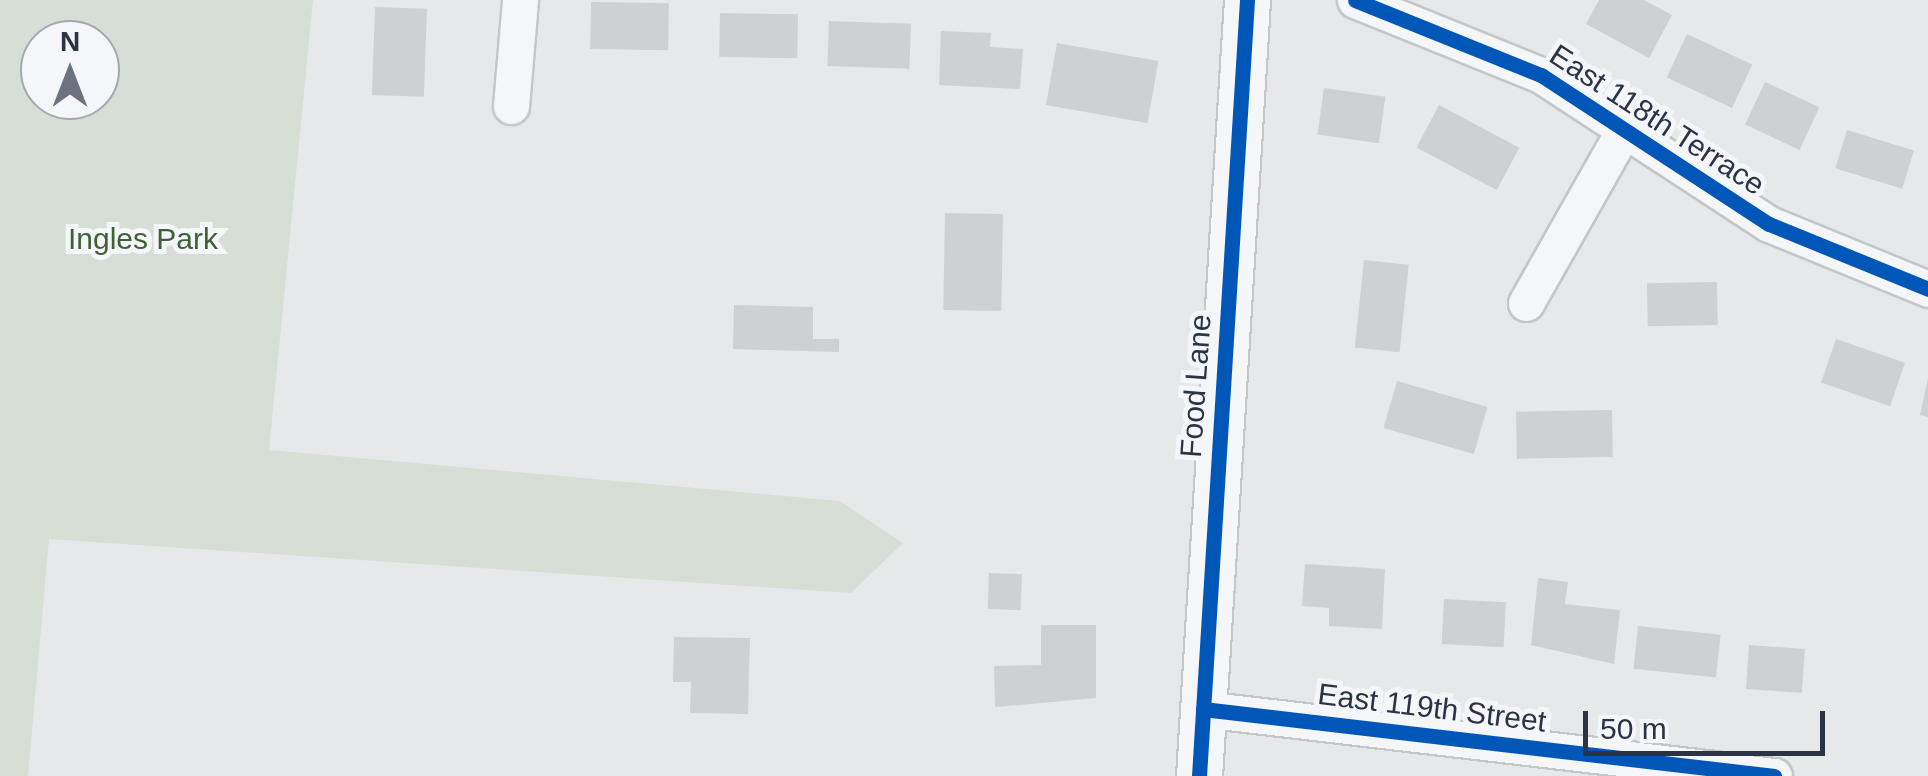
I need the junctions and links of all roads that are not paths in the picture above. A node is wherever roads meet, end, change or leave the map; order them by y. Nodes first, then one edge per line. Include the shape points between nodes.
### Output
1 (520, 0) edge
2 (1247, 0) edge
3 (1355, 0) edge
4 (511, 106) dead end
5 (1624, 130) junction
6 (1928, 289) edge
7 (1526, 303) dead end
8 (1204, 709) junction
9 (1199, 776) edge
10 (1774, 776) edge

1 - 4 street
2 - 8 street, Food Lane
3 - 5 street, East 118th Terrace via 1541,75
5 - 6 street, East 118th Terrace via 1768,224
5 - 7 street
8 - 9 street, Food Lane
8 - 10 street, East 119th Street

